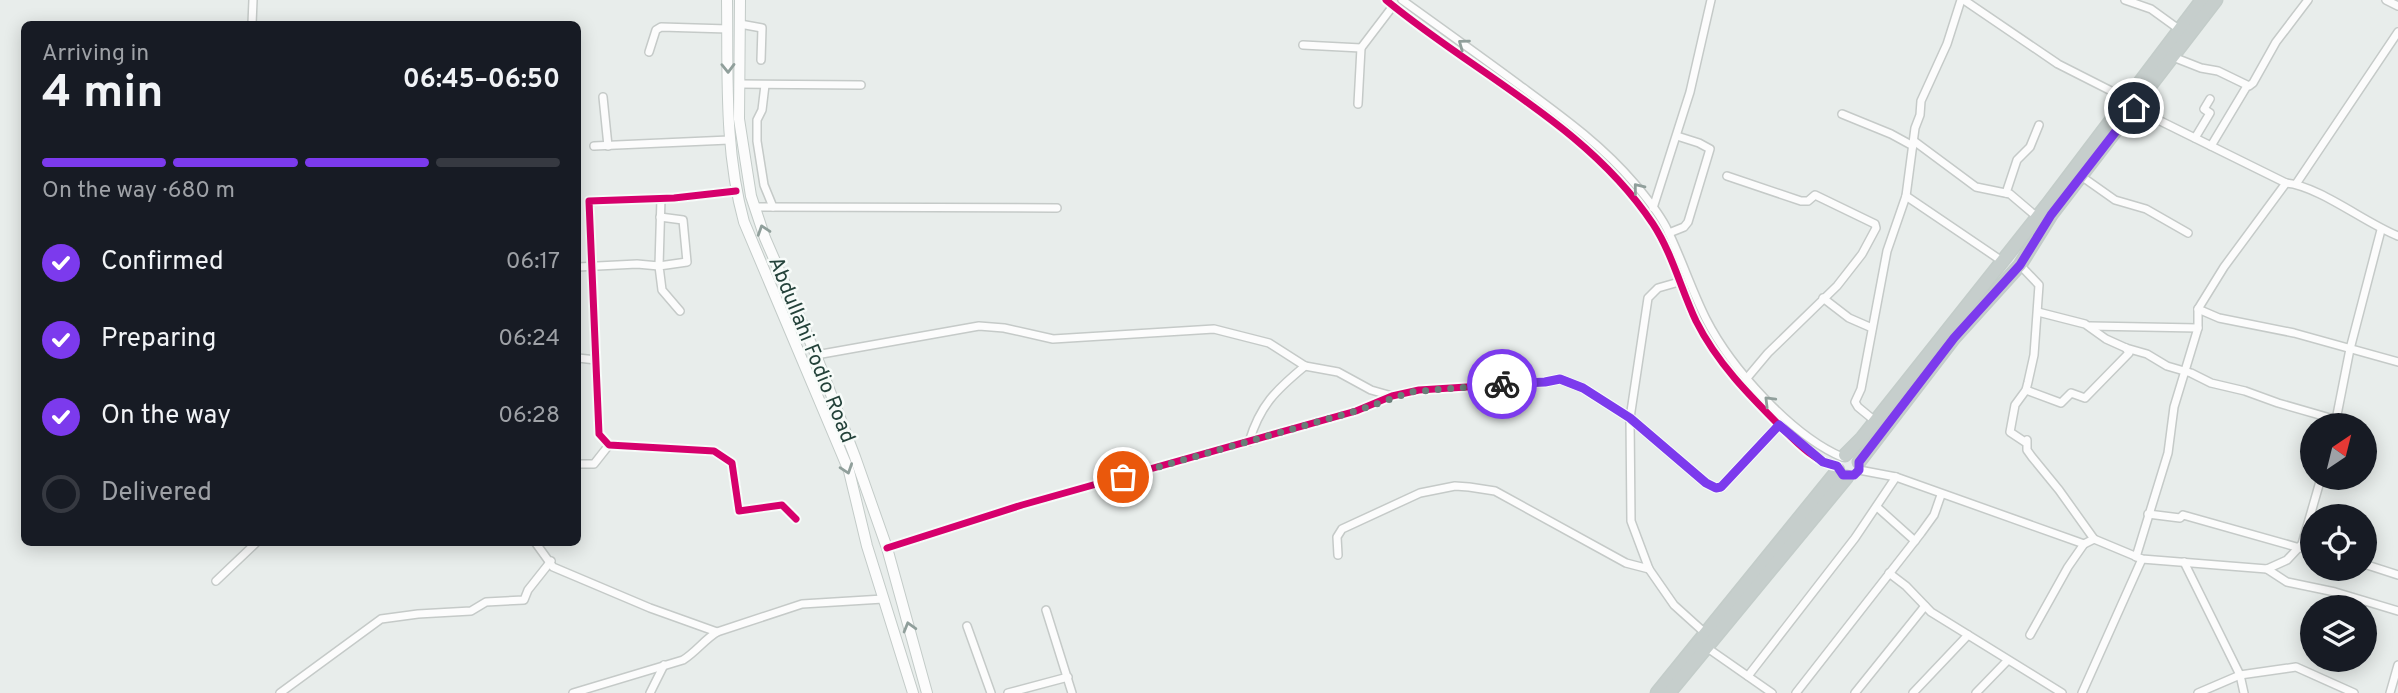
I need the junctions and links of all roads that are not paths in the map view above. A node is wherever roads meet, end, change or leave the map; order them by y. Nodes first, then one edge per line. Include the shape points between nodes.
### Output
1 (253, 0) edge
2 (727, 0) edge
3 (740, 0) edge
4 (1386, 0) edge
5 (1402, 0) edge
6 (1711, 0) edge
7 (1962, 0) edge
8 (2125, 0) edge
9 (2202, 0) edge
10 (2216, 0) edge
11 (2308, 0) edge
12 (2386, 0) edge
13 (1393, 6) junction
14 (2398, 6) edge
15 (252, 21) edge
16 (740, 24) junction
17 (727, 29) junction
18 (2180, 30) junction
19 (2398, 32) edge
20 (1303, 45) dead end
21 (1361, 48) junction
22 (649, 52) dead end
23 (2173, 57) junction
24 (761, 60) dead end
25 (739, 84) junction
26 (765, 85) junction
27 (861, 85) dead end
28 (2247, 86) junction
29 (603, 97) dead end
30 (2210, 99) dead end
31 (2131, 103) junction
32 (1357, 104) dead end
33 (1842, 114) dead end
34 (2039, 125) dead end
35 (1676, 136) junction
36 (2195, 138) junction
37 (729, 140) junction
38 (1913, 144) junction
39 (594, 146) dead end
40 (608, 146) junction
41 (2211, 146) junction
42 (1727, 176) dead end
43 (2081, 176) junction
44 (2286, 183) junction
45 (2296, 184) junction
46 (736, 191) junction
47 (2006, 193) junction
48 (1906, 196) junction
49 (661, 198) junction
50 (755, 207) junction
51 (773, 207) junction
52 (1058, 208) dead end
53 (1653, 208) junction
54 (660, 217) junction
55 (2037, 217) junction
56 (2381, 230) junction
57 (1669, 233) junction
58 (2188, 233) dead end
59 (2398, 236) edge
60 (2002, 261) junction
61 (592, 265) junction
62 (2020, 265) junction
63 (659, 266) junction
64 (581, 267) edge
65 (1679, 282) junction
66 (1823, 298) junction
67 (2198, 309) junction
68 (680, 311) dead end
69 (2038, 312) junction
70 (2088, 326) junction
71 (1872, 328) junction
72 (2198, 328) junction
73 (2126, 348) junction
74 (2350, 349) junction
75 (816, 355) junction
76 (581, 358) edge
77 (596, 360) junction
78 (2398, 362) edge
79 (1305, 366) junction
80 (2183, 371) junction
81 (1747, 378) junction
82 (2026, 390) junction
83 (1392, 397) junction
84 (2305, 413) edge
85 (2338, 413) edge
86 (1630, 418) junction
87 (1875, 421) junction
88 (1779, 425) junction
89 (1249, 442) junction
90 (609, 445) junction
91 (581, 464) edge
92 (1842, 465) junction
93 (1859, 466) junction
94 (1896, 477) junction
95 (1941, 495) junction
96 (1877, 508) junction
97 (2148, 514) junction
98 (796, 519) dead end
99 (2094, 539) junction
100 (1916, 541) junction
101 (2084, 544) junction
102 (253, 546) edge
103 (538, 546) edge
104 (2300, 546) edge
105 (2300, 547) edge
106 (887, 548) junction
107 (1338, 555) dead end
108 (2139, 558) junction
109 (551, 561) junction
110 (2184, 562) junction
111 (2377, 568) edge
112 (1649, 569) junction
113 (2267, 569) junction
114 (1889, 573) junction
115 (2398, 575) edge
116 (216, 581) dead end
117 (883, 599) junction
118 (1926, 606) junction
119 (1046, 610) dead end
120 (2398, 611) edge
121 (967, 626) dead end
122 (717, 632) junction
123 (1705, 633) junction
124 (1968, 635) junction
125 (2030, 635) dead end
126 (1706, 647) junction
127 (2007, 661) junction
128 (2398, 665) edge
129 (664, 666) junction
130 (2239, 675) junction
131 (1748, 676) junction
132 (1068, 677) junction
133 (280, 693) edge
134 (573, 693) edge
135 (650, 693) edge
136 (913, 693) edge
137 (928, 693) edge
138 (990, 693) edge
139 (1008, 693) edge
140 (1072, 693) edge
141 (1657, 693) edge
142 (1669, 693) edge
143 (1772, 693) edge
144 (1796, 693) edge
145 (1855, 693) edge
146 (1913, 693) edge
147 (1976, 693) edge
148 (2062, 693) edge
149 (2082, 693) edge
150 (2198, 693) edge
151 (2244, 693) edge
152 (2354, 693) edge
153 (2390, 693) edge

1 - 15 street
2 - 17 main road, Abdullahi Fodio Road
3 - 16 main road, Abdullahi Fodio Road
4 - 13 street
53 -> 5 street via 1585,134
6 - 35 street
7 - 31 street via 2058,64
7 - 38 street via 1922,102
8 - 18 street via 2151,9
9 - 18 highway
10 - 23 highway
11 - 28 street
12 - 14 street
13 - 21 street
13 - 65 street via 1596,156 1653,224
16 - 24 street via 762,28
16 - 25 main road, Abdullahi Fodio Road
17 - 22 street via 661,27
17 -> 37 main road, Abdullahi Fodio Road
18 - 31 highway
19 - 45 street
20 - 21 street
21 - 32 street
23 - 28 street via 2228,74
23 - 31 highway
25 - 26 street
25 - 50 main road, Abdullahi Fodio Road via 743,157
26 - 27 street
26 - 51 street via 757,141 764,185
28 - 41 street
29 - 40 street
30 - 36 street via 2204,109 2210,113
31 - 36 street
31 - 43 highway
31 - 55 highway
33 - 38 street
34 - 47 street via 2030,146 2017,160
35 - 53 street
35 - 57 street via 1710,149 1688,222
36 - 41 street
37 - 40 street
37 - 46 main road, Abdullahi Fodio Road
38 - 47 street via 1976,187
38 - 48 street
39 - 40 street
41 - 44 street
42 - 66 street via 1801,201 1815,195 1875,224 1862,254
43 - 58 street via 2116,200 2146,209
43 - 62 highway
44 - 45 street
44 - 67 street
45 - 56 street
46 - 49 street
46 -> 117 main road, Abdullahi Fodio Road via 744,222 849,471
47 - 55 street
48 - 60 street
48 - 71 street via 1887,251
49 - 54 street
49 - 61 street via 589,201
50 - 51 street
75 -> 50 main road, Abdullahi Fodio Road
51 - 52 street
53 - 57 street
54 - 63 street
54 - 63 street via 683,220 687,261
55 - 60 highway
56 - 59 street
56 - 74 street
57 - 81 street via 1712,331
60 - 87 highway
61 - 63 street
61 - 64 street
61 - 77 street
62 - 69 street via 2039,285
62 - 93 highway via 1954,338
63 - 68 street via 662,290
65 - 86 street via 1658,288 1648,298
65 - 88 street via 1718,356
66 - 71 street
66 - 81 street
67 - 72 street
67 - 74 street
69 - 70 street
69 - 82 street
70 - 72 street
70 - 73 street
71 - 87 street via 1855,402
72 - 80 street
73 - 80 street
73 - 82 street via 2129,353 2085,398 2071,393 2061,402
74 - 78 street
74 - 85 street
75 - 79 street via 979,326 1054,340 1214,329 1269,343
75 - 106 main road, Abdullahi Fodio Road
76 - 77 street
77 - 90 street via 599,434
79 - 83 street via 1338,372
79 - 89 street via 1276,390
80 - 84 street
80 - 97 street via 2168,453
92 -> 81 street
82 - 99 street via 2015,405 2010,432 2027,440 2027,450
83 - 86 street via 1419,390 1560,379
83 - 89 street
86 - 88 street via 1716,488
86 - 112 street via 1631,521
87 - 92 highway
88 - 92 street via 1823,462
89 - 106 street
90 - 91 street via 594,464
90 - 98 street via 714,451 732,463 739,511 782,505
92 - 93 highway via 1854,475
92 - 93 highway via 1852,455
92 - 123 highway
92 - 126 highway
93 - 94 street
94 - 95 street
94 - 96 street
95 - 100 street
95 - 101 street
96 - 100 street
96 - 131 street
97 - 104 street via 2183,515
97 - 108 street
99 - 101 street
99 - 108 street
100 - 114 street
101 - 125 street
102 - 116 street
103 - 109 street
105 - 113 street
137 -> 106 main road, Abdullahi Fodio Road
107 - 112 street via 1337,537 1342,529 1420,493 1455,486 1495,491 1626,563
108 - 110 street
108 - 149 street
109 - 122 street via 553,567
109 - 133 street via 524,600 486,601 471,611 381,620
110 - 113 street
110 - 130 street
111 - 115 street
112 - 123 street via 1674,605
113 - 120 street via 2287,582
114 - 118 street
114 - 144 street
117 - 122 street via 802,604
117 - 136 main road, Abdullahi Fodio Road
118 - 124 street
118 - 145 street
119 - 132 street
121 - 138 street
122 - 129 street via 694,654
123 - 141 highway
124 - 127 street
124 - 146 street
126 - 131 street
126 - 142 highway
127 - 147 street
127 - 148 street
128 - 153 street
129 - 134 street
129 - 135 street
130 - 150 street
130 - 151 street
130 - 152 street via 2296,667
131 - 143 street
132 - 139 street
132 - 140 street

